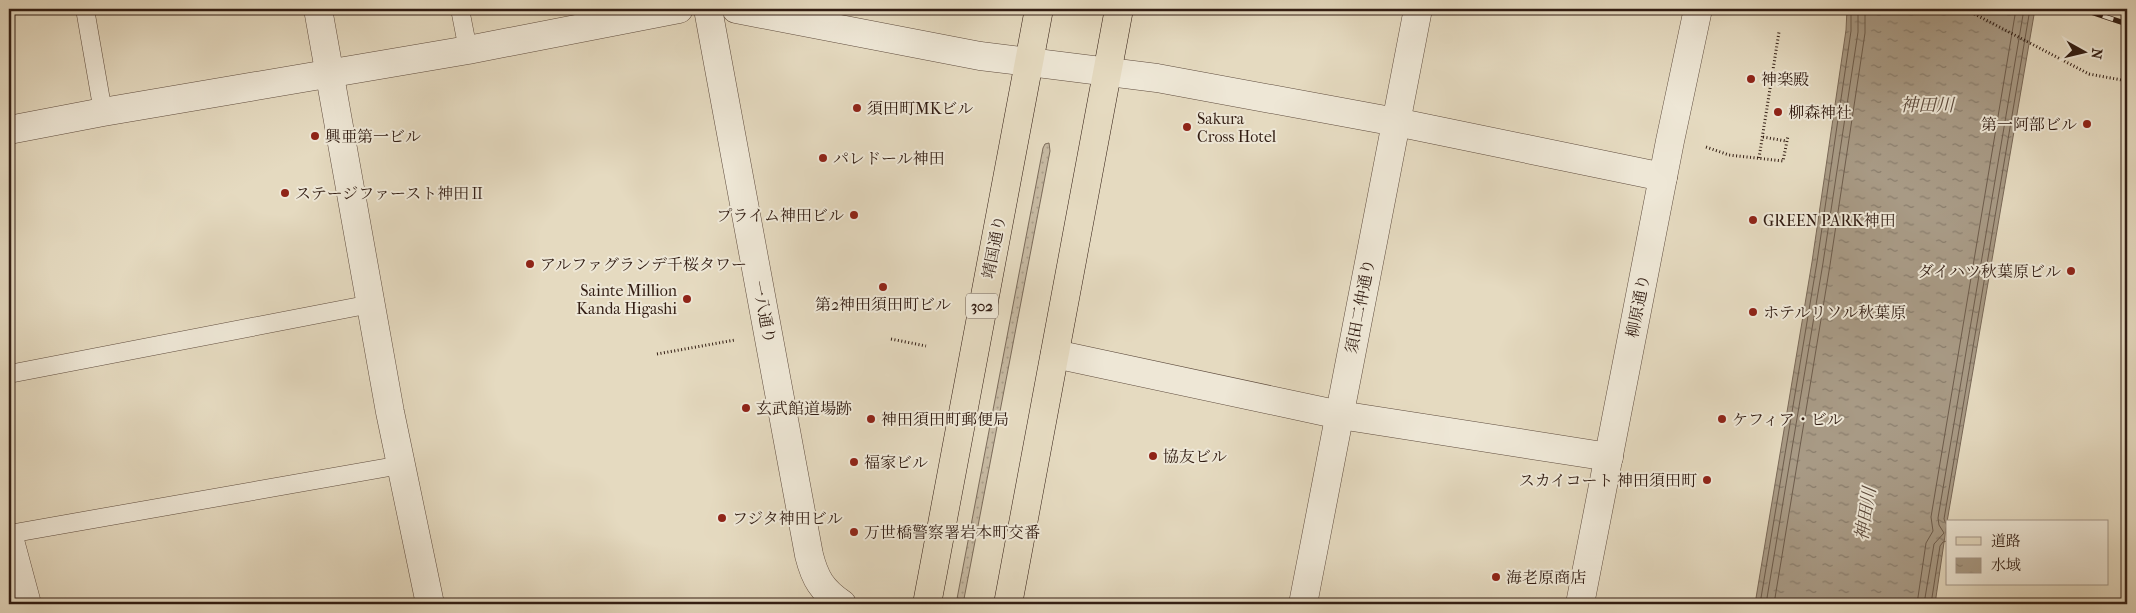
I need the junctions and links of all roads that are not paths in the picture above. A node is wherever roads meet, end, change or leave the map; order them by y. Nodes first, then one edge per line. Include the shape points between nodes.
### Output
1 (85, 9) edge
2 (318, 9) edge
3 (460, 9) edge
4 (679, 9) edge
5 (708, 9) edge
6 (736, 9) edge
7 (1039, 9) edge
8 (1119, 9) edge
9 (1418, 9) edge
10 (1698, 9) edge
11 (468, 50) junction
12 (1028, 63) junction
13 (1106, 72) junction
14 (330, 73) junction
15 (103, 112) junction
16 (1396, 122) junction
17 (9, 130) edge
18 (1663, 176) junction
19 (371, 304) junction
20 (1055, 354) junction
21 (9, 374) edge
22 (1340, 415) junction
23 (1609, 457) junction
24 (401, 465) junction
25 (9, 536) edge
26 (27, 604) edge
27 (430, 604) edge
28 (842, 604) edge
29 (927, 604) edge
30 (1008, 604) edge
31 (1303, 604) edge
32 (1580, 604) edge

1 - 15 lane
2 - 14 street
3 - 11 lane
4 - 11 street
5 - 28 street, 一八通り via 800,515 814,575 827,594
6 - 12 street
7 - 12 main road, 靖国通り / 302
8 - 13 main road
9 - 16 street, 須田二仲通り
10 - 18 street, 柳原通り
11 - 14 street
12 - 13 street
12 - 29 main road, 靖国通り / 302
13 - 16 street via 1157,78
13 - 20 main road
14 - 15 street
14 - 19 street
15 - 17 street
16 - 18 street
16 - 22 street, 須田二仲通り
18 - 23 street, 柳原通り
19 - 21 lane
19 - 24 street
20 - 22 street
20 - 30 main road
22 - 23 street
22 - 31 street, 須田二仲通り
23 - 32 street, 柳原通り
24 - 25 lane
24 - 27 street
25 - 26 street

